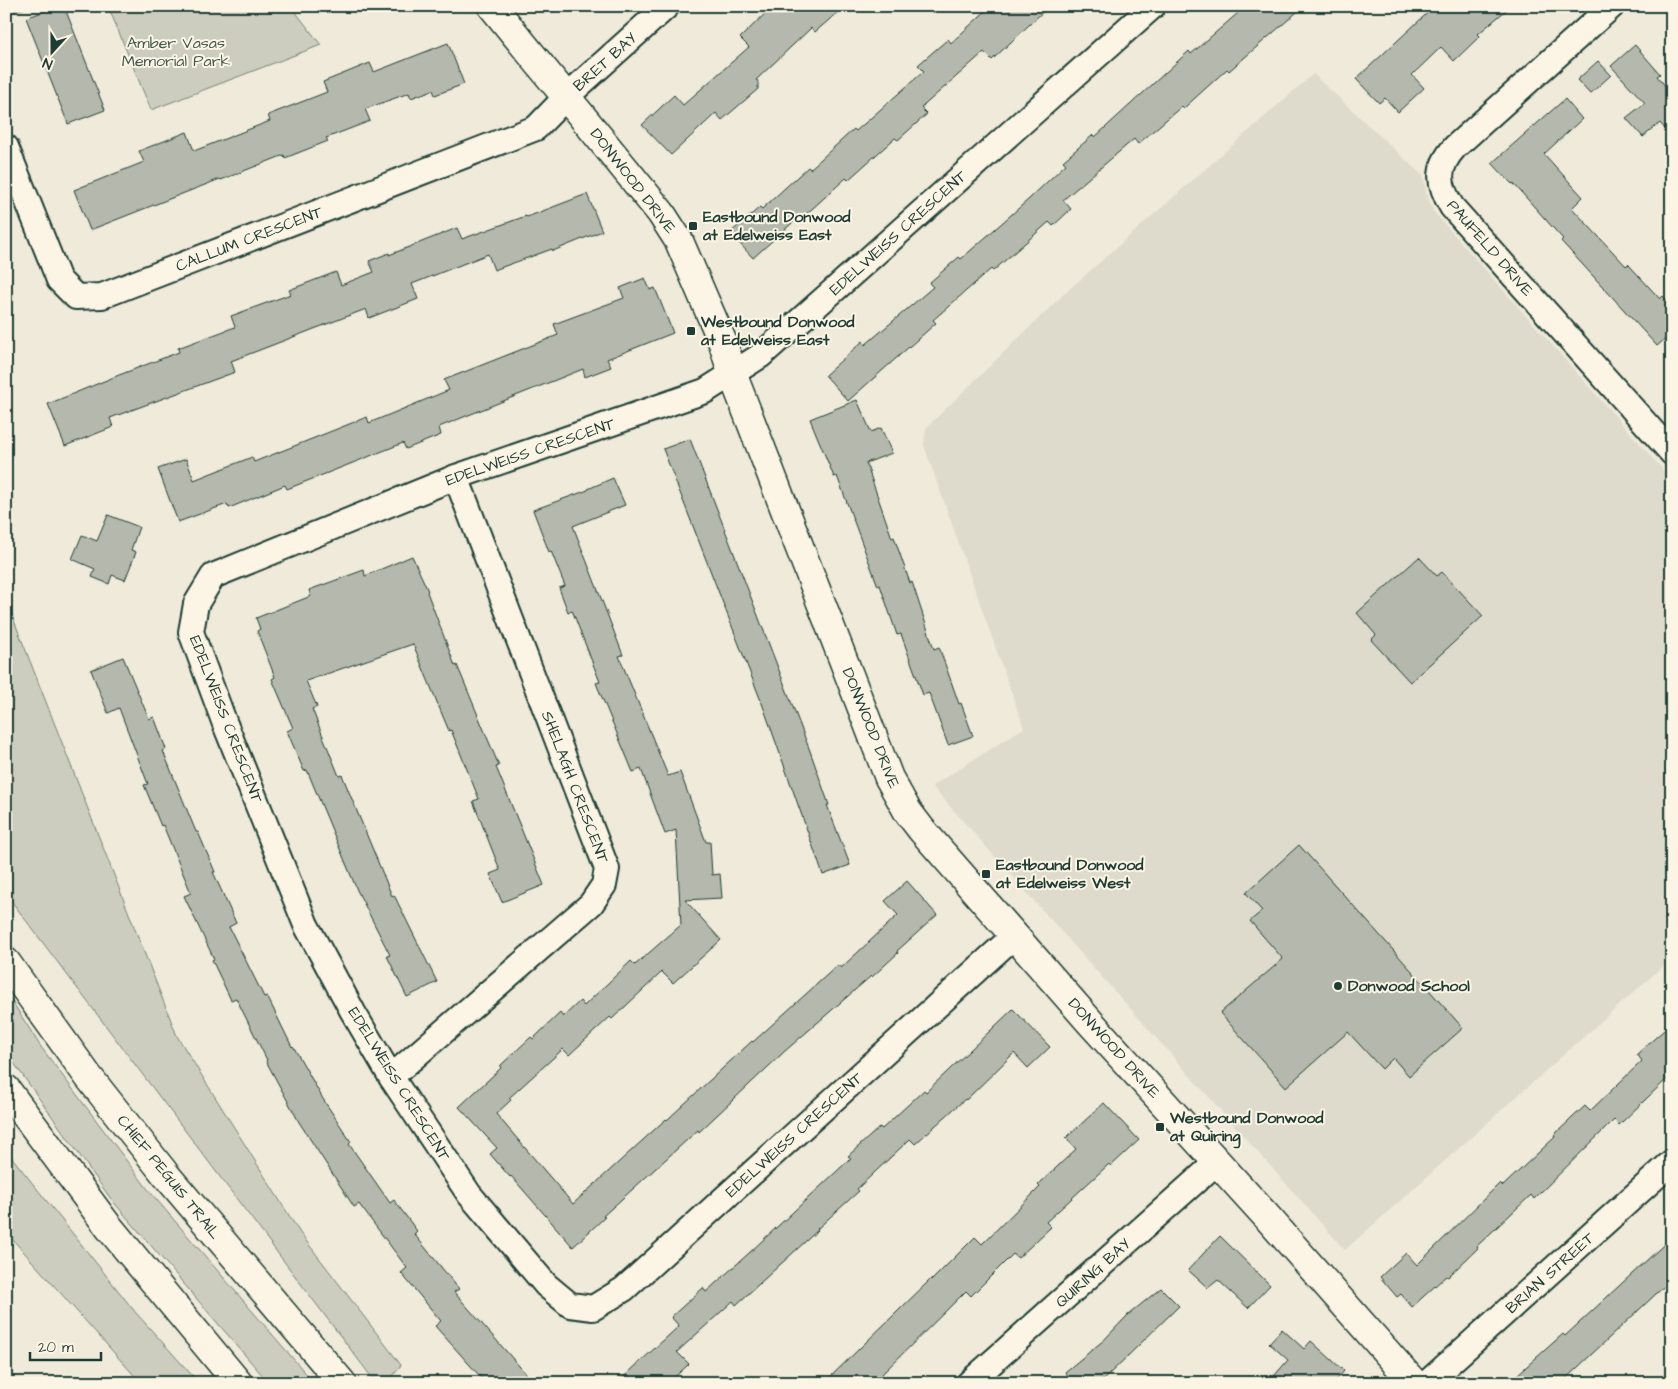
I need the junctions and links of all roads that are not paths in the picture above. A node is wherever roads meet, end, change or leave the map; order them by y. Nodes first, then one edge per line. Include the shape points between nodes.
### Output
1 (492, 6) edge
2 (667, 6) edge
3 (1153, 6) edge
4 (1612, 6) edge
5 (566, 97) junction
6 (6, 147) edge
7 (732, 373) junction
8 (1672, 453) edge
9 (456, 478) junction
10 (1014, 936) junction
11 (6, 962) edge
12 (391, 1077) junction
13 (6, 1089) edge
14 (1217, 1162) junction
15 (1672, 1162) edge
16 (238, 1383) edge
17 (342, 1383) edge
18 (969, 1383) edge
19 (1414, 1383) edge
20 (1427, 1383) edge

1 - 5 street, DONWOOD DRIVE
2 - 5 street, BRET BAY
3 - 7 street, EDELWEISS CRESCENT via 760,356
4 - 8 street, PAUFELD DRIVE via 1455,147 1446,157 1440,176 1444,194 1452,207
5 - 6 street, CALLUM CRESCENT via 536,128 102,296 76,296 59,280
5 - 7 street, DONWOOD DRIVE via 661,213 679,241 723,343
7 - 9 street, EDELWEISS CRESCENT via 705,391
7 - 10 street, DONWOOD DRIVE via 889,778 921,829
9 - 12 street, SHELAGH CRESCENT via 606,869 604,885 591,904
9 - 12 street, EDELWEISS CRESCENT via 213,576 196,604 191,632 306,925
10 - 12 street, EDELWEISS CRESCENT via 624,1289 593,1308 570,1305 546,1285 469,1194
10 - 14 street, DONWOOD DRIVE
11 - 17 street, CHIEF PEGUIS TRAIL via 88,1076 166,1175
13 - 16 street via 108,1226
14 - 18 street, QUIRING BAY
14 - 19 street, DONWOOD DRIVE
15 - 20 street, BRIAN STREET

